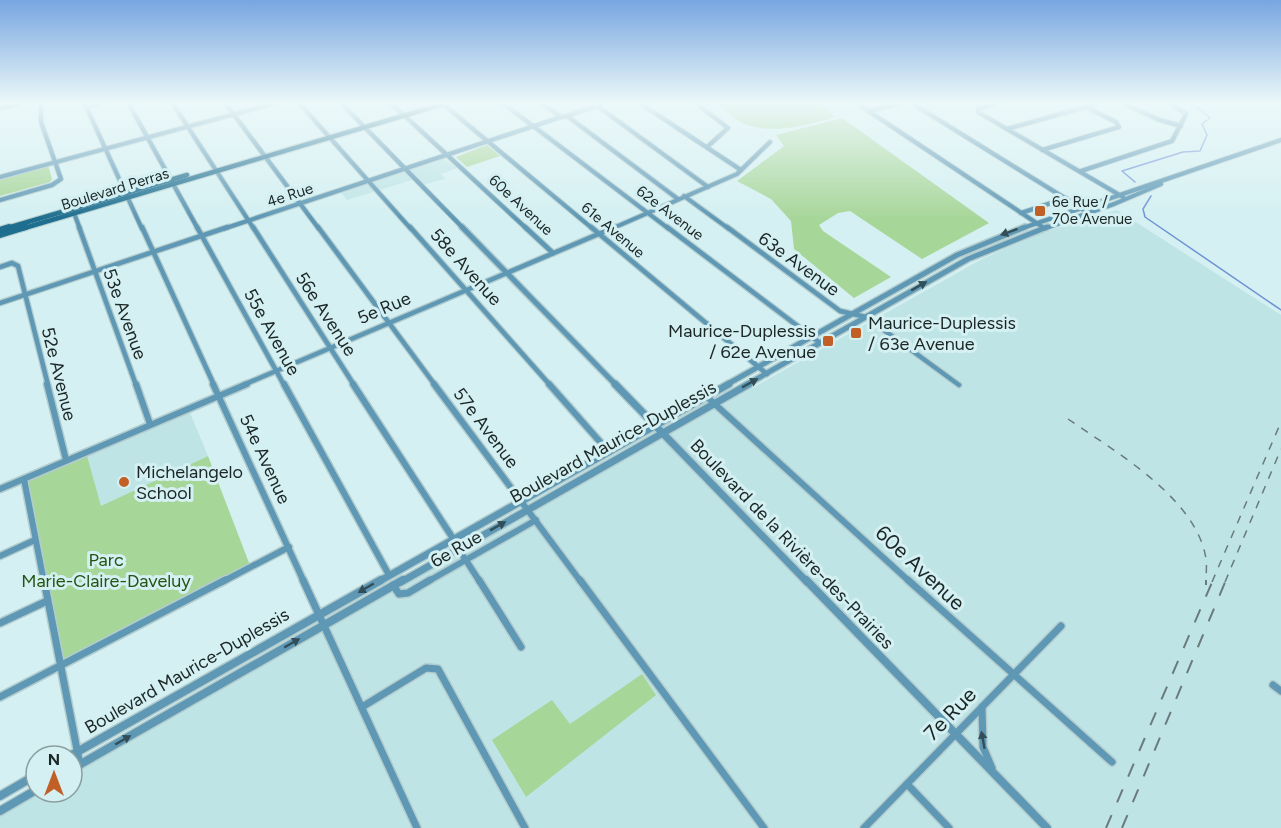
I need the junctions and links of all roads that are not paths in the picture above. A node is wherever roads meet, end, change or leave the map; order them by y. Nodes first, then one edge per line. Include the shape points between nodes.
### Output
1 (489, 142) edge
2 (770, 142) dead end
3 (48, 143) edge
4 (103, 143) edge
5 (126, 143) edge
6 (150, 143) edge
7 (199, 143) edge
8 (255, 143) edge
9 (302, 143) edge
10 (335, 143) edge
11 (379, 143) edge
12 (435, 143) edge
13 (487, 143) edge
14 (555, 143) edge
15 (601, 143) edge
16 (647, 143) edge
17 (700, 143) edge
18 (712, 143) edge
19 (916, 143) edge
20 (976, 143) edge
21 (1030, 143) edge
22 (1067, 143) edge
23 (1168, 143) edge
24 (1273, 143) edge
25 (707, 147) junction
26 (106, 148) junction
27 (1042, 150) junction
28 (264, 154) junction
29 (448, 155) junction
30 (55, 162) junction
31 (216, 169) junction
32 (405, 169) junction
33 (741, 171) junction
34 (1080, 171) junction
35 (1183, 173) junction
36 (0, 177) edge
37 (369, 181) junction
38 (172, 182) junction
39 (708, 187) junction
40 (1119, 194) junction
41 (127, 195) junction
42 (684, 196) junction
43 (1066, 198) junction
44 (678, 199) junction
45 (0, 200) edge
46 (1128, 200) junction
47 (301, 204) junction
48 (1081, 208) junction
49 (648, 212) junction
50 (75, 213) junction
51 (1021, 213) junction
52 (1089, 213) junction
53 (249, 221) junction
54 (1036, 223) junction
55 (1044, 228) junction
56 (0, 230) edge
57 (598, 234) junction
58 (0, 235) edge
59 (203, 236) junction
60 (970, 248) junction
61 (153, 252) junction
62 (553, 253) junction
63 (979, 253) junction
64 (0, 267) edge
65 (95, 272) junction
66 (507, 273) junction
67 (466, 290) junction
68 (25, 294) junction
69 (0, 303) edge
70 (851, 314) junction
71 (866, 317) junction
72 (389, 322) junction
73 (812, 336) junction
74 (820, 343) junction
75 (329, 348) junction
76 (758, 366) junction
77 (276, 371) junction
78 (767, 374) junction
79 (959, 386) dead end
80 (219, 395) junction
81 (706, 396) junction
82 (715, 404) junction
83 (150, 424) junction
84 (656, 425) junction
85 (662, 432) junction
86 (609, 452) junction
87 (66, 460) junction
88 (24, 479) junction
89 (0, 489) edge
90 (522, 502) junction
91 (528, 509) junction
92 (536, 520) junction
93 (35, 540) junction
94 (456, 544) junction
95 (289, 547) junction
96 (0, 556) edge
97 (466, 560) junction
98 (389, 575) junction
99 (393, 585) junction
100 (47, 601) junction
101 (320, 614) junction
102 (0, 623) edge
103 (324, 625) junction
104 (1061, 626) dead end
105 (521, 647) dead end
106 (60, 666) junction
107 (1013, 676) junction
108 (1273, 685) dead end
109 (1281, 691) edge
110 (0, 697) edge
111 (982, 706) junction
112 (362, 707) junction
113 (956, 734) junction
114 (72, 744) edge
115 (84, 748) edge
116 (84, 762) edge
117 (1112, 762) dead end
118 (994, 772) junction
119 (24, 783) edge
120 (907, 784) junction
121 (0, 796) edge
122 (24, 797) edge
123 (0, 811) edge
124 (417, 828) edge
125 (525, 828) edge
126 (764, 828) edge
127 (864, 828) edge
128 (949, 828) edge
129 (1047, 828) edge

1 - 57 street, 61e Avenue
2 - 33 street, 5e Rue
3 - 30 street
4 - 26 street, 54e Avenue
5 - 26 street
6 - 38 street, 55e Avenue
7 - 31 street, 56e Avenue
8 - 28 street, 57e Avenue
9 - 28 main road, Boulevard Perras
10 - 37 street, 58e Avenue
11 - 32 street, Boulevard de la Rivière-des-Prairies
12 - 29 street, 60e Avenue
13 - 29 street, 4e Rue
14 - 49 street, 62e Avenue
15 - 44 street
16 - 39 street
17 - 25 street
18 - 25 street
19 - 51 street
20 - 43 street
21 - 27 street
22 - 27 street
23 - 34 street
24 - 35 street, Boulevard Maurice-Duplessis
25 - 33 street
26 - 30 street
26 - 41 street, 54e Avenue
27 - 34 street
28 - 31 main road, Boulevard Perras
28 - 47 street, 57e Avenue
29 - 32 street, 4e Rue
29 - 62 street, 60e Avenue
30 - 36 street
30 - 45 street via 60,181
31 - 38 main road, Boulevard Perras
31 - 53 street, 56e Avenue
32 - 37 street, 4e Rue
32 - 66 street, Boulevard de la Rivière-des-Prairies
33 - 39 street, 5e Rue
34 - 40 street
35 - 40 street, Boulevard Maurice-Duplessis
35 - 46 street, Boulevard Maurice-Duplessis
37 - 47 street, 4e Rue
37 - 67 street, 58e Avenue
38 - 41 main road, Boulevard Perras
38 - 59 street, 55e Avenue
39 - 42 street, 5e Rue
40 - 46 street
40 - 48 street, Boulevard Maurice-Duplessis
41 - 50 main road, Boulevard Perras
41 - 56 main road, Boulevard Perras
41 - 61 street, 54e Avenue
42 - 44 street, 5e Rue
42 - 70 street, 63e Avenue via 840,311
43 - 48 street
43 - 51 street
44 - 49 street, 5e Rue
46 - 52 street, Boulevard Maurice-Duplessis
47 - 53 street, 4e Rue
47 - 72 street, 57e Avenue
48 - 52 street
48 - 54 street, Boulevard Maurice-Duplessis
49 - 57 street, 5e Rue
49 - 73 street, 62e Avenue
50 - 58 main road, Boulevard Perras
50 - 65 street, 53e Avenue
51 - 54 street
52 - 55 street, Boulevard Maurice-Duplessis
53 - 59 street, 4e Rue
53 - 75 street, 56e Avenue
54 - 55 street
54 -> 60 street, Boulevard Maurice-Duplessis
55 - 63 street, Boulevard Maurice-Duplessis
57 - 62 street, 5e Rue
57 - 76 street, 61e Avenue
59 - 61 street, 4e Rue
59 - 77 street, 55e Avenue
60 - 63 street
60 - 70 street, Boulevard Maurice-Duplessis
61 - 65 street, 4e Rue
61 - 80 street, 54e Avenue
62 - 66 street, 5e Rue
71 -> 63 street, Boulevard Maurice-Duplessis
64 - 68 street via 17,264
65 - 68 street, 4e Rue
65 - 83 street, 53e Avenue
66 - 67 street, 5e Rue
66 - 84 street, Boulevard de la Rivière-des-Prairies
67 - 72 street, 5e Rue
67 - 86 street, 58e Avenue
68 - 69 street, 4e Rue
68 - 87 street, 52e Avenue
70 - 71 street, 63e Avenue
70 - 73 street, Boulevard Maurice-Duplessis
71 - 74 street, Boulevard Maurice-Duplessis
71 - 79 street, 63e Avenue
72 - 75 street, 5e Rue
72 - 90 street, 57e Avenue
73 - 74 street, 62e Avenue
73 - 76 street, Boulevard Maurice-Duplessis
74 - 78 street, Boulevard Maurice-Duplessis
75 - 77 street, 5e Rue
75 - 94 street, 56e Avenue
76 - 78 street, 61e Avenue
76 - 81 street, Boulevard Maurice-Duplessis
77 - 80 street, 5e Rue
77 - 98 street, 55e Avenue
82 -> 78 street, Boulevard Maurice-Duplessis
80 - 83 street, 5e Rue
80 - 95 street, 54e Avenue
81 - 82 street, 60e Avenue
81 - 84 street, Boulevard Maurice-Duplessis
82 - 85 street, Boulevard Maurice-Duplessis
82 - 107 street, 60e Avenue
83 - 87 street, 5e Rue
84 - 85 street, Boulevard de la Rivière-des-Prairies
84 - 86 street, Boulevard Maurice-Duplessis
85 - 91 street, Boulevard Maurice-Duplessis
85 - 113 street, Boulevard de la Rivière-des-Prairies
86 - 90 street, Boulevard Maurice-Duplessis
87 - 88 street, 5e Rue
88 - 89 street, 5e Rue
88 - 93 street
90 - 91 street, 57e Avenue
90 - 94 street, Boulevard Maurice-Duplessis
91 - 92 street, 57e Avenue
94 -> 91 street, Boulevard Maurice-Duplessis
92 - 97 street, 6e Rue
92 - 126 street, 57e Avenue
93 - 96 street
93 - 100 street
94 - 97 street, 56e Avenue
94 - 98 street, Boulevard Maurice-Duplessis
94 - 99 street, Boulevard Maurice-Duplessis
95 - 101 street, 54e Avenue
95 - 106 street
97 - 99 street, 6e Rue via 408,593 399,594
97 - 105 street, 56e Avenue
98 -> 101 street, Boulevard Maurice-Duplessis
99 - 103 street, Boulevard Maurice-Duplessis
100 - 102 street
100 - 106 street
101 - 103 street, 54e Avenue
101 - 115 street, Boulevard Maurice-Duplessis
103 - 112 street, 54e Avenue
116 -> 103 street, Boulevard Maurice-Duplessis
104 - 107 street, 7e Rue
106 - 110 street
106 - 114 street
107 - 111 street, 7e Rue
107 - 117 street, 60e Avenue
108 - 109 street
111 - 113 street, 7e Rue
118 -> 111 street, Boulevard de la Rivière-des-Prairies via 983,747
112 - 124 street, 54e Avenue
112 - 125 street via 426,668 438,669
113 - 118 street, Boulevard de la Rivière-des-Prairies
113 - 120 street, 7e Rue
118 - 129 street, Boulevard de la Rivière-des-Prairies
119 - 121 street
120 - 127 street, 7e Rue
120 - 128 street
122 - 123 street

